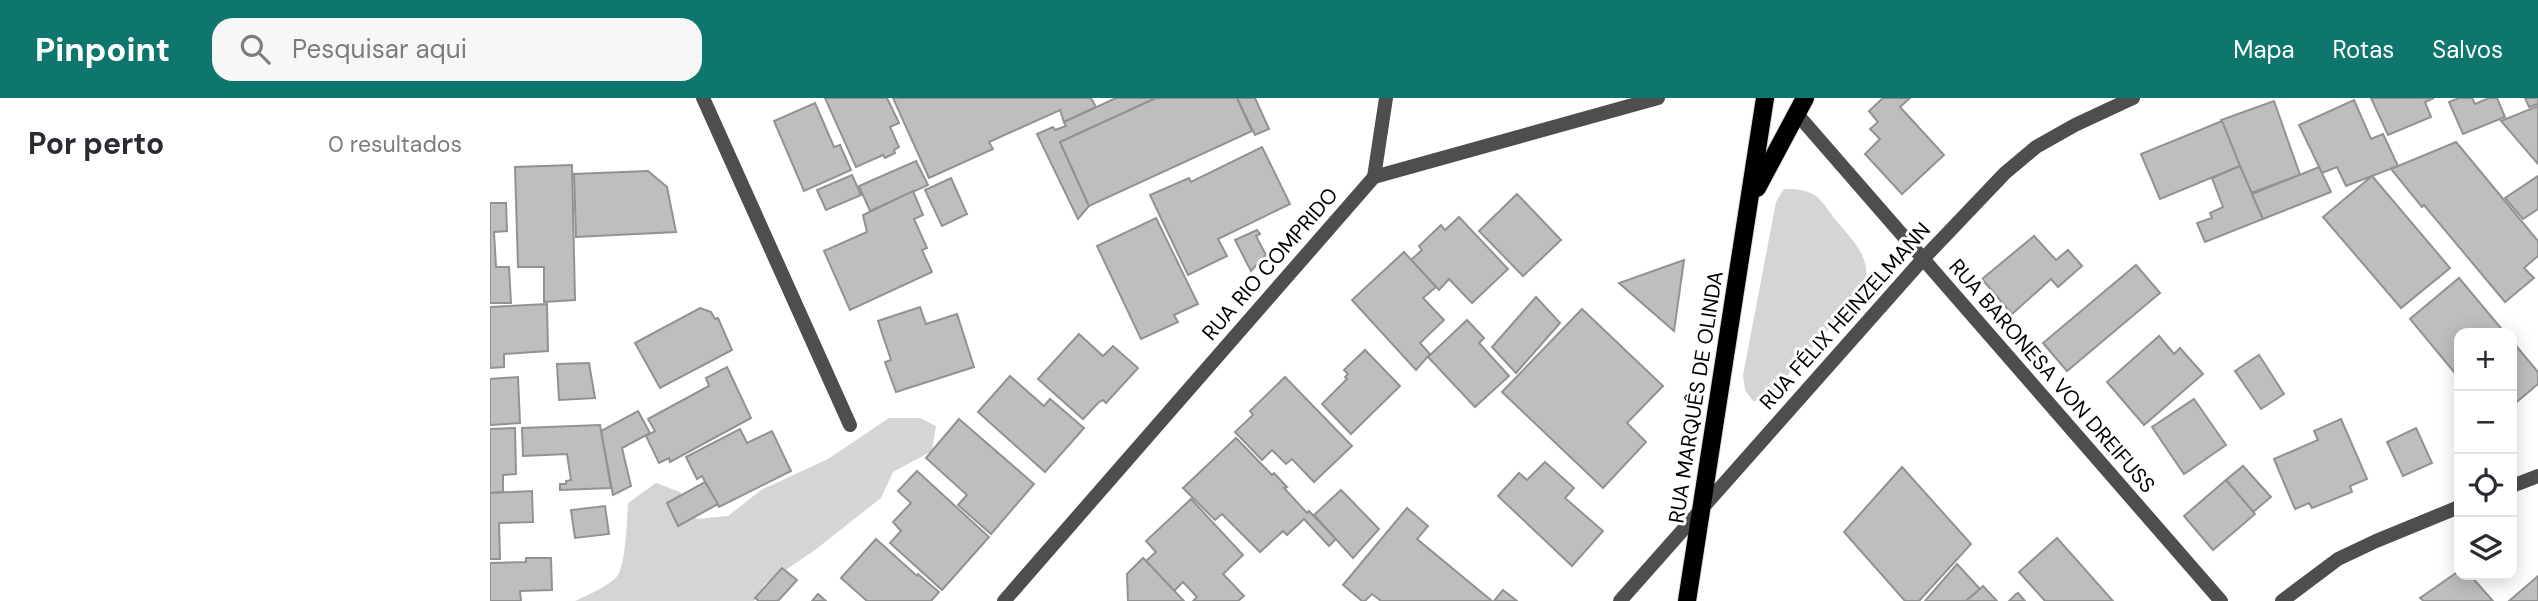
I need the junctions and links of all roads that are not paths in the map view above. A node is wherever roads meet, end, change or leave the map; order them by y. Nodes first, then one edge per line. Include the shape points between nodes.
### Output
1 (703, 98) edge
2 (1386, 98) edge
3 (1658, 98) edge
4 (1765, 98) edge
5 (2133, 98) edge
6 (1801, 106) edge
7 (1374, 177) junction
8 (1750, 201) junction
9 (1923, 259) junction
10 (850, 425) dead end
11 (2538, 476) edge
12 (2517, 484) edge
13 (2454, 509) edge
14 (1700, 510) junction
15 (1004, 601) edge
16 (1619, 601) edge
17 (1687, 601) edge
18 (2221, 601) edge
19 (2282, 601) edge

1 - 10 street
2 - 7 street
3 - 7 street
4 - 8 main road, RUA MARQUÊS DE OLINDA
5 - 9 street, RUA FÉLIX HEINZELMANN via 2035,147 1983,194
6 - 8 main road, RUA MARQUÊS DE OLINDA
6 - 9 street, RUA BARONESA VON DREIFUSS
7 - 15 street, RUA RIO COMPRIDO
8 - 14 main road, RUA MARQUÊS DE OLINDA
9 - 14 street, RUA FÉLIX HEINZELMANN
9 - 18 street, RUA BARONESA VON DREIFUSS
11 - 12 street
13 - 19 street via 2338,559
14 - 16 street, RUA FÉLIX HEINZELMANN
14 - 17 main road, RUA MARQUÊS DE OLINDA

